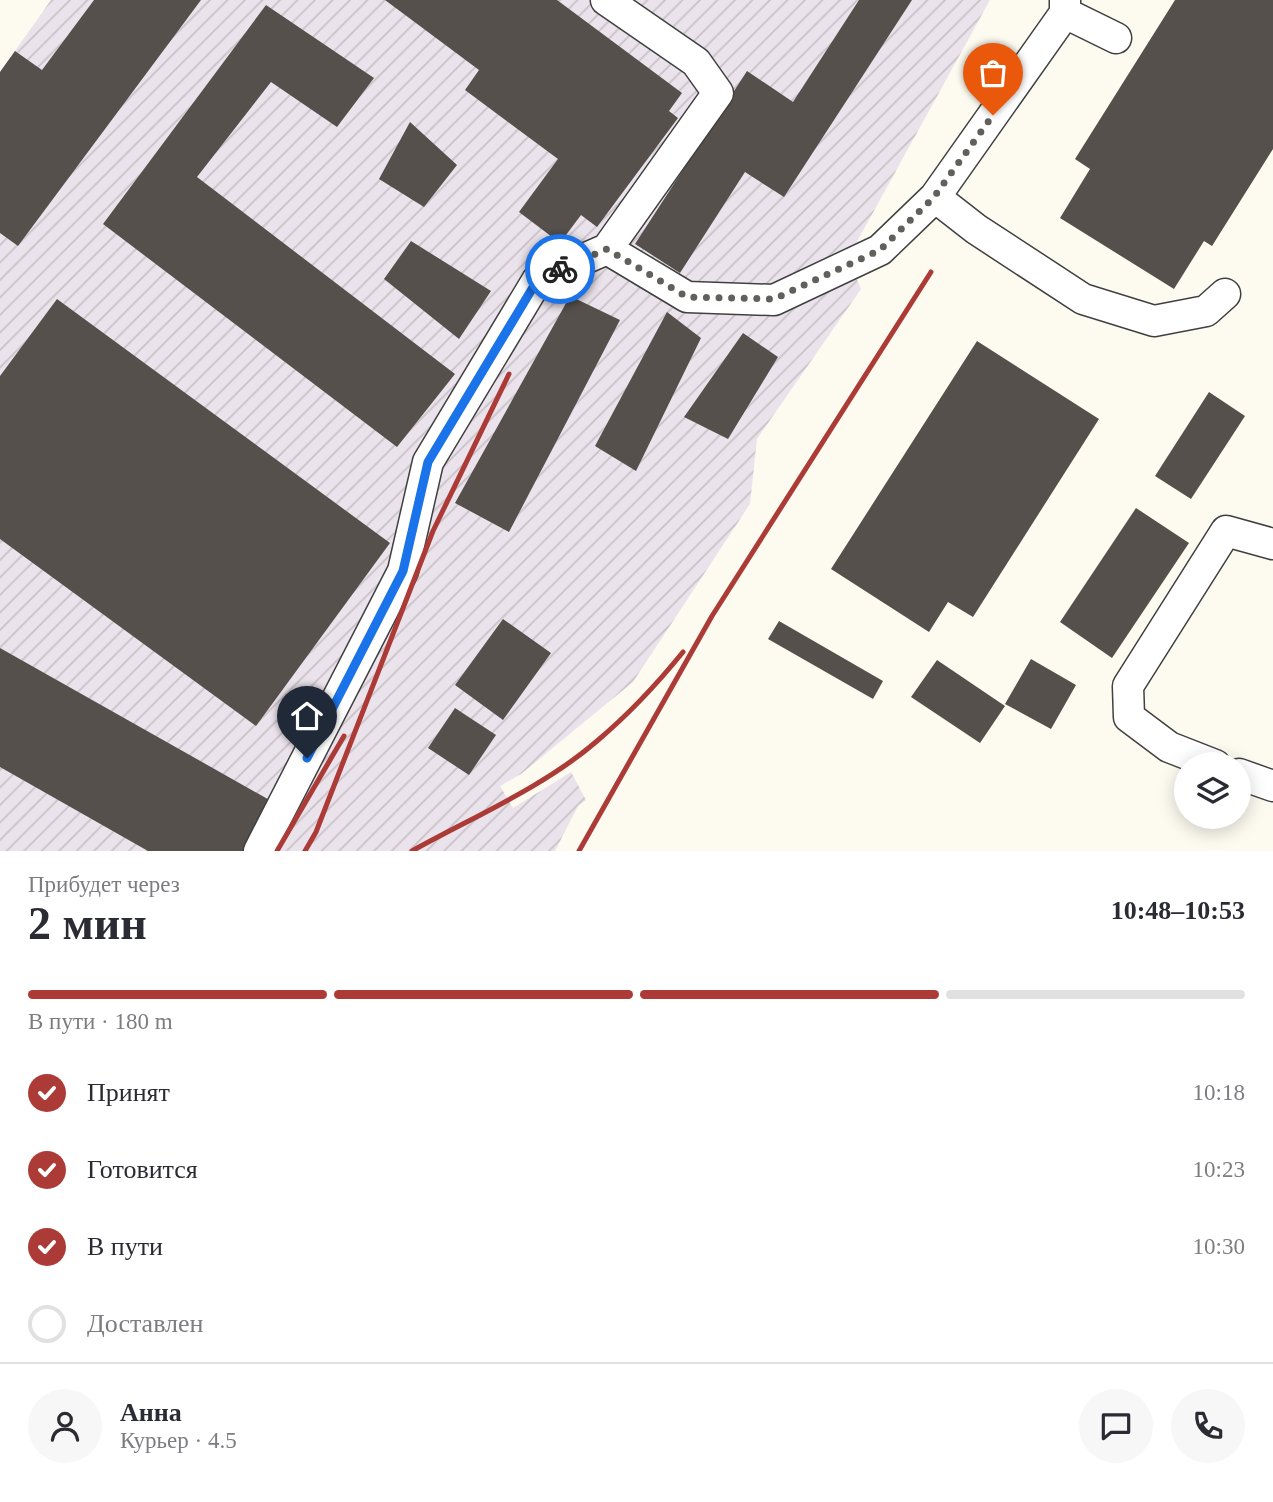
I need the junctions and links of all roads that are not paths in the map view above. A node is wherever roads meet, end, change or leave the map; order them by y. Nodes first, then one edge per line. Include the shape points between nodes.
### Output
1 (606, 0) edge
2 (1065, 6) edge
3 (1116, 38) dead end
4 (934, 197) junction
5 (607, 249) junction
6 (1225, 294) dead end
7 (1273, 544) edge
8 (1182, 752) edge
9 (1251, 778) edge
10 (1273, 786) edge
11 (259, 851) edge

1 - 5 lane via 696,62 718,93
2 - 3 lane
2 - 4 lane
4 - 5 lane via 880,250 774,299 687,297
4 - 6 lane via 1083,299 1154,321 1206,311
5 - 11 lane via 538,279 428,462 403,571
7 - 8 lane via 1226,531 1128,686 1129,717
9 - 10 lane

